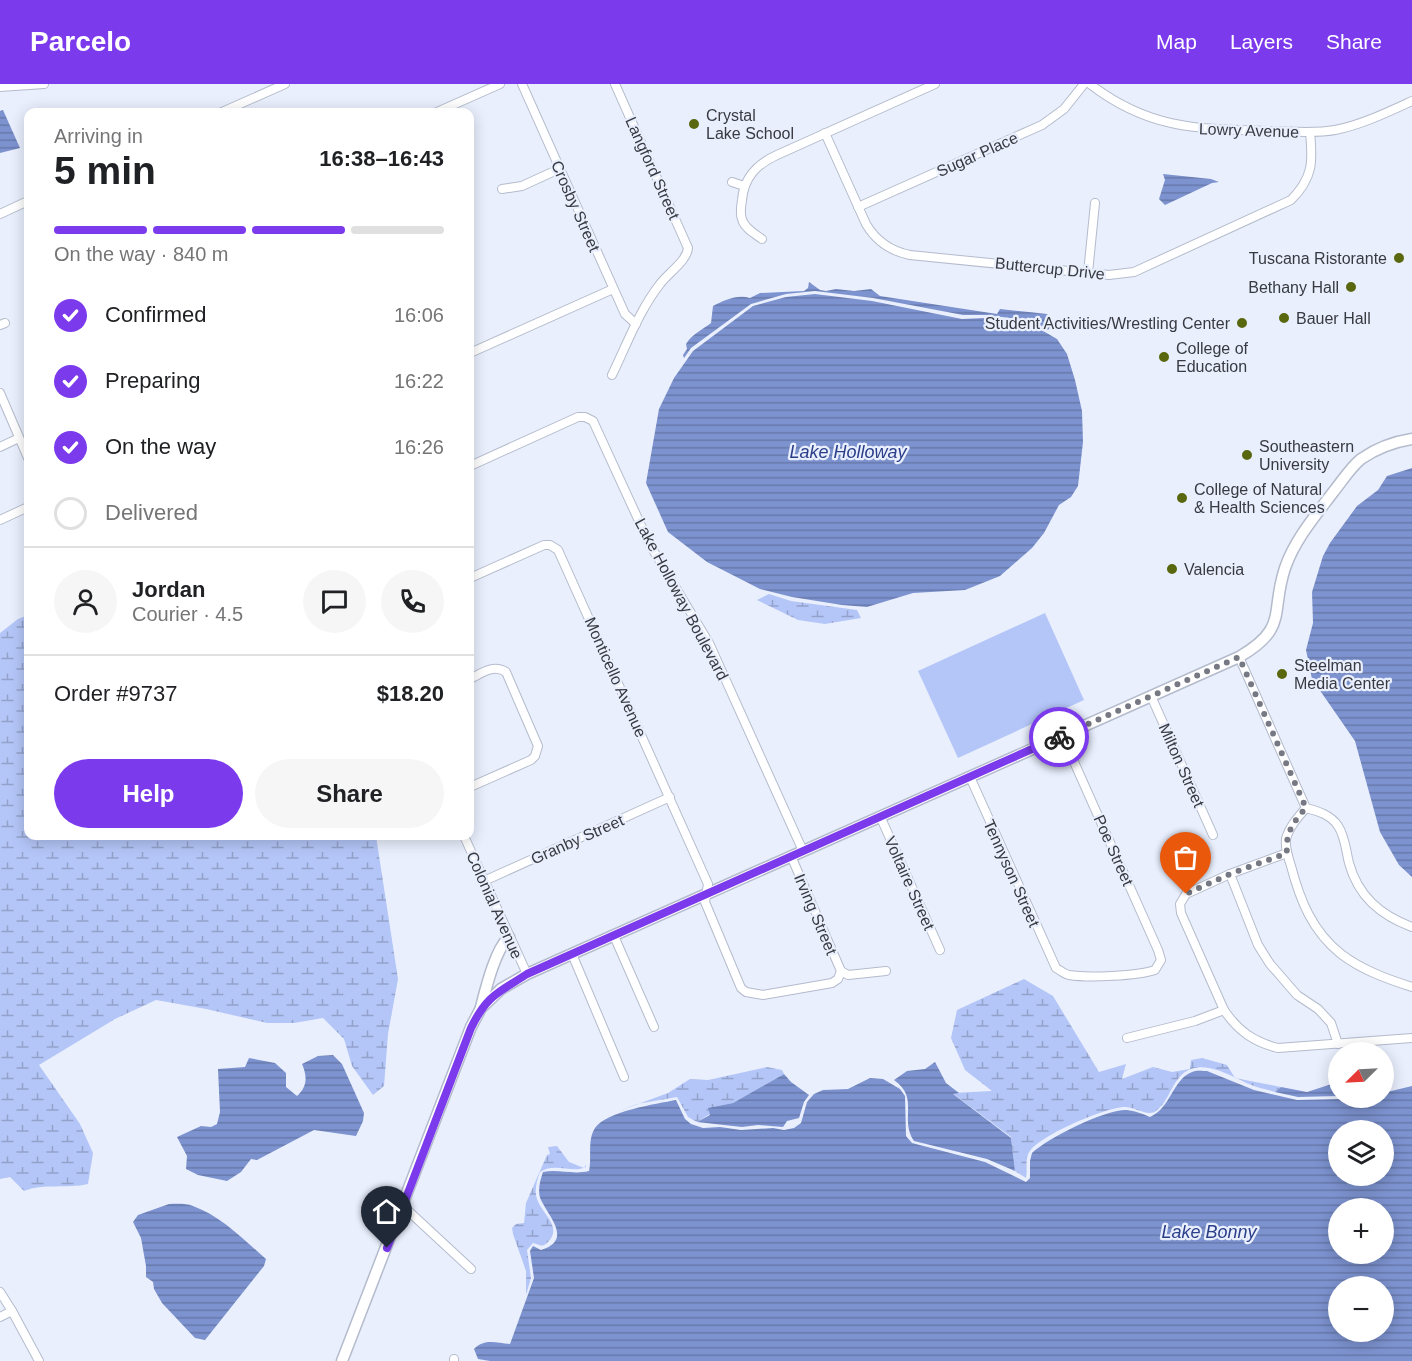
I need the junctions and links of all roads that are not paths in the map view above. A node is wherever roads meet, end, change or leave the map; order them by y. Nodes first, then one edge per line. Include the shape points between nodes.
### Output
1 (44, 84) edge
2 (285, 84) edge
3 (500, 84) edge
4 (522, 84) edge
5 (615, 84) edge
6 (934, 84) edge
7 (1084, 84) edge
8 (1090, 84) edge
9 (0, 87) edge
10 (1412, 101) edge
11 (231, 108) edge
12 (446, 108) edge
13 (1310, 132) junction
14 (825, 133) junction
15 (559, 169) junction
16 (732, 182) dead end
17 (744, 186) junction
18 (502, 189) dead end
19 (24, 203) edge
20 (1095, 203) dead end
21 (858, 207) junction
22 (0, 214) edge
23 (762, 239) dead end
24 (1088, 273) junction
25 (613, 289) junction
26 (636, 324) junction
27 (474, 351) edge
28 (612, 375) dead end
29 (0, 393) edge
30 (20, 438) junction
31 (1412, 439) edge
32 (0, 447) edge
33 (24, 448) edge
34 (474, 464) edge
35 (24, 509) edge
36 (0, 519) edge
37 (474, 576) edge
38 (1239, 657) junction
39 (474, 676) edge
40 (1151, 696) junction
41 (1062, 735) junction
42 (970, 777) junction
43 (474, 785) edge
44 (670, 797) junction
45 (1306, 808) junction
46 (880, 816) junction
47 (1213, 835) dead end
48 (466, 840) edge
49 (803, 851) junction
50 (1287, 853) junction
51 (791, 856) junction
52 (1230, 874) junction
53 (484, 882) junction
54 (707, 894) junction
55 (1412, 927) edge
56 (614, 936) junction
57 (509, 937) junction
58 (940, 951) dead end
59 (572, 954) junction
60 (1056, 968) joint
61 (841, 971) junction
62 (886, 971) dead end
63 (527, 974) junction
64 (1412, 987) edge
65 (481, 1008) junction
66 (1224, 1010) junction
67 (654, 1027) dead end
68 (1127, 1038) dead end
69 (1412, 1038) edge
70 (1337, 1042) edge
71 (1363, 1042) edge
72 (1328, 1045) edge
73 (624, 1077) dead end
74 (403, 1206) junction
75 (471, 1269) dead end
76 (0, 1292) edge
77 (12, 1311) junction
78 (0, 1317) edge
79 (39, 1361) edge
80 (342, 1361) edge

1 - 9 street
2 - 11 street
3 - 12 street
4 - 15 street, Crosby Street
5 - 26 street, Langford Street via 688,254 657,288
6 - 14 street
7 - 21 street, Sugar Place via 1065,109 1042,125
8 - 13 street, Lowry Avenue via 1130,110 1183,126
10 - 13 street, Lowry Avenue via 1350,127
13 - 24 street, Buttercup Drive via 1312,165 1308,179 1291,200 1134,272
14 - 17 street via 765,161 750,174
14 - 21 street, Buttercup Drive
15 - 18 street via 522,186
15 - 25 street, Crosby Street
16 - 17 street
17 - 23 street via 742,219
19 - 22 street
20 - 24 street
21 - 24 street, Buttercup Drive via 871,233 900,253
25 - 26 street, Crosby Street via 625,314
25 - 27 street
26 - 28 street
29 - 30 street
30 - 32 street
30 - 33 street
31 - 38 street via 1377,449 1359,460 1345,476 1292,550 1271,631
34 - 49 street, Lake Holloway Boulevard via 568,422 585,417 593,421 650,545 709,643
35 - 36 street
37 - 44 street, Monticello Avenue via 544,545 558,550
38 - 40 street
38 - 45 street
39 - 43 street via 493,668 506,672 538,746 531,760
40 - 41 street
40 - 47 street, Milton Street
41 - 42 street
41 - 60 street, Poe Street via 1161,960 1150,971 1069,975
42 - 46 street
42 - 60 street, Tennyson Street
44 - 53 street, Granby Street
44 - 54 street, Monticello Avenue via 708,884
45 - 50 street via 1288,832
45 - 55 street via 1325,814 1338,825 1355,881 1370,902 1387,917
46 - 49 street
46 - 58 street, Voltaire Street
48 - 53 street, Colonial Avenue
49 - 51 street
50 - 52 street
50 - 64 street via 1302,904 1322,935 1339,953 1366,970
51 - 54 street
51 - 61 street, Irving Street
52 - 66 street via 1186,894 1180,904
52 - 70 street via 1258,945 1270,964 1290,987 1318,1009 1330,1023
53 - 57 street, Colonial Avenue
54 - 56 street
54 - 61 street, Monticello Avenue via 705,902 746,992 763,995 832,983
56 - 59 street
56 - 67 street
57 - 63 street, Colonial Avenue
57 - 65 street via 495,962
59 - 63 street
59 - 73 street
61 - 62 street via 848,975
63 - 65 street via 501,989
65 - 74 street
66 - 68 street
66 - 72 street via 1247,1036 1268,1046
69 - 71 street
74 - 75 street
74 - 80 street
76 - 77 street
77 - 78 street
77 - 79 street

